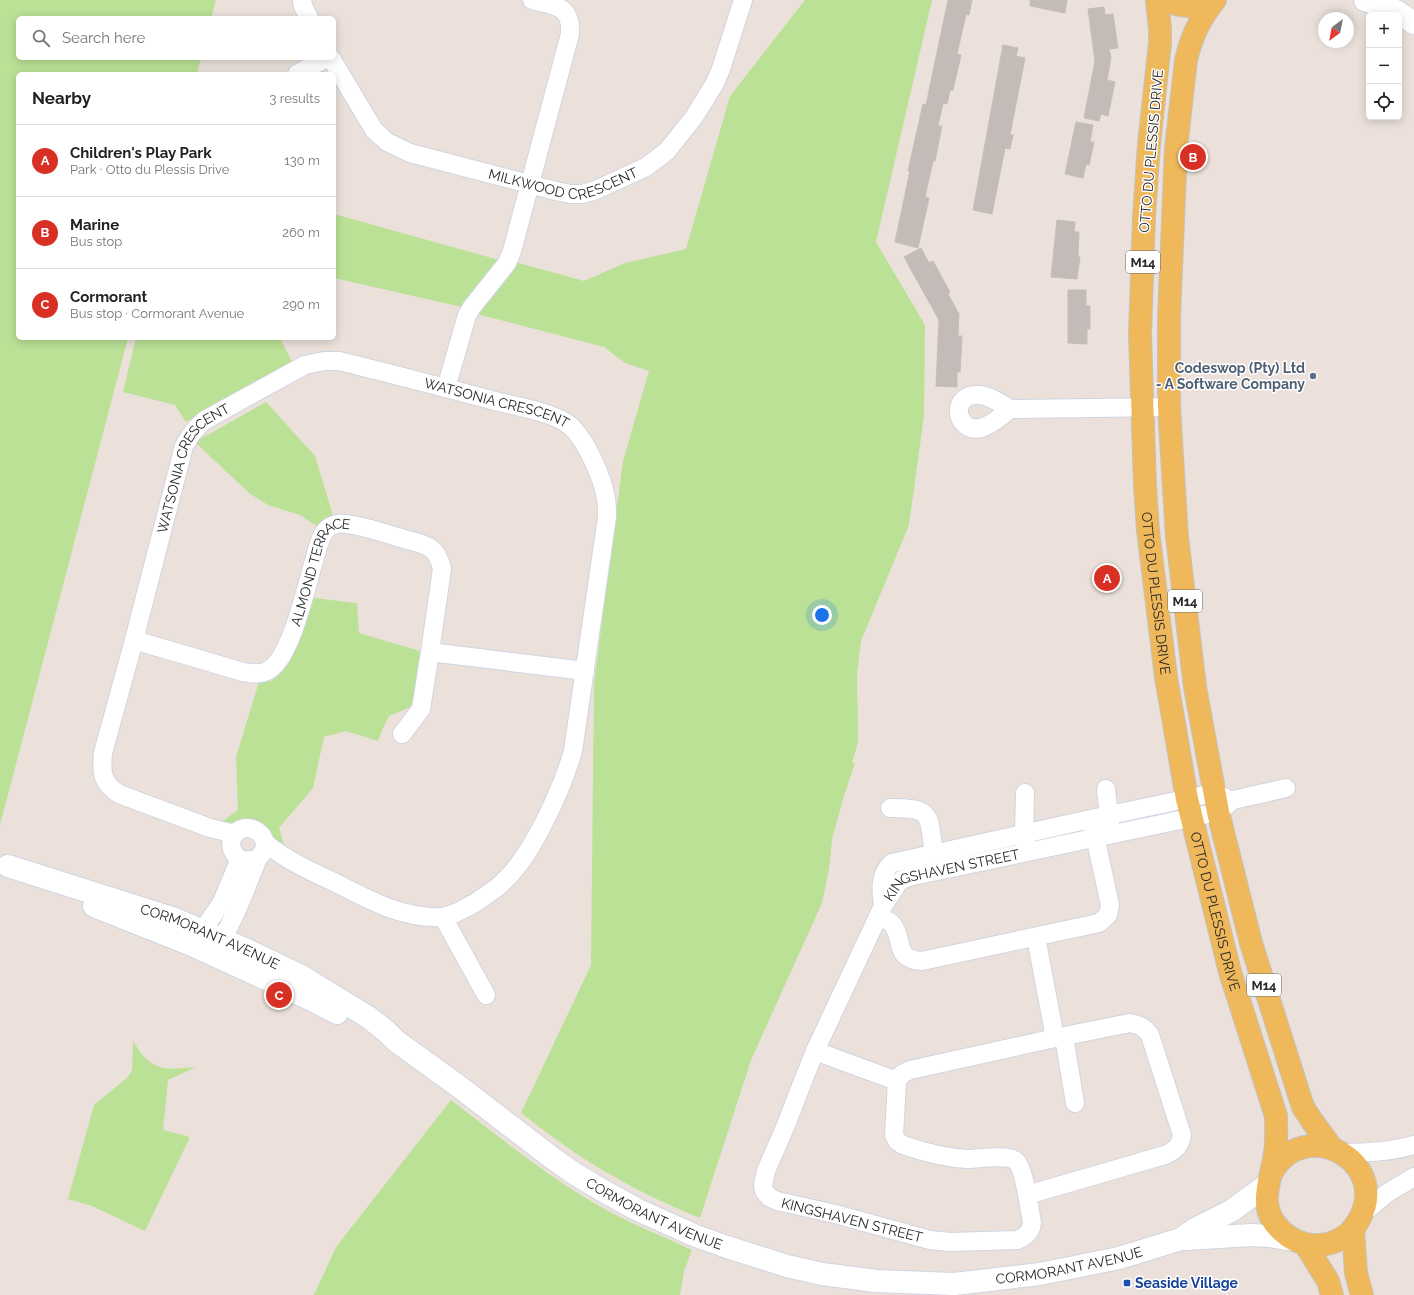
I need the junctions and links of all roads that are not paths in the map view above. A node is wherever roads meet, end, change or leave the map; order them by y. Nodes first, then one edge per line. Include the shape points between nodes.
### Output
1 (302, 0) edge
2 (532, 0) edge
3 (743, 0) edge
4 (1157, 0) edge
5 (1165, 0) edge
6 (1214, 0) edge
7 (1365, 0) edge
8 (308, 16) edge
9 (1414, 23) edge
10 (322, 60) edge
11 (332, 60) edge
12 (301, 72) edge
13 (531, 184) junction
14 (446, 388) junction
15 (1142, 407) junction
16 (1169, 407) junction
17 (1010, 409) dead end
18 (134, 640) junction
19 (430, 652) junction
20 (585, 671) junction
21 (402, 734) dead end
22 (1286, 788) dead end
23 (1106, 789) dead end
24 (1025, 793) dead end
25 (1222, 802) junction
26 (890, 808) dead end
27 (1189, 808) junction
28 (1108, 815) junction
29 (1091, 819) junction
30 (1024, 833) junction
31 (1103, 836) junction
32 (235, 847) junction
33 (261, 852) junction
34 (1027, 852) junction
35 (934, 854) junction
36 (4, 864) edge
37 (880, 912) junction
38 (443, 917) junction
39 (202, 930) junction
40 (1036, 937) junction
41 (217, 946) junction
42 (486, 995) dead end
43 (1059, 1037) junction
44 (815, 1051) junction
45 (897, 1081) junction
46 (1075, 1103) dead end
47 (1414, 1145) edge
48 (1337, 1151) junction
49 (1414, 1177) edge
50 (1269, 1180) junction
51 (1027, 1195) junction
52 (1358, 1222) junction
53 (1181, 1239) junction
54 (1300, 1242) junction
55 (954, 1289) edge
56 (1332, 1295) edge
57 (1362, 1295) edge

1 - 8 street
2 - 13 street via 564,10 571,24
3 - 13 street, MILKWOOD CRESCENT via 715,83 694,117 658,160 639,171 582,194 570,194
4 - 15 main road, OTTO DU PLESSIS DRIVE / M14 via 1160,43 1151,112 1144,217 1140,334
5 - 6 main road, OTTO DU PLESSIS DRIVE via 1187,6
6 - 16 main road, OTTO DU PLESSIS DRIVE / M14 via 1188,46 1176,148 1169,316
7 - 9 street via 1396,11
10 - 12 street
11 - 13 street, MILKWOOD CRESCENT via 374,130 392,144 410,153
13 - 14 street via 507,263 472,307 464,322
14 - 18 street, WATSONIA CRESCENT via 339,361 324,361 305,365 197,426 184,446
14 - 20 street, WATSONIA CRESCENT via 555,418 568,425 578,435 594,462 603,484 607,517
15 - 16 street
15 - 17 street
15 - 27 main road, OTTO DU PLESSIS DRIVE / M14 via 1145,494 1156,608
16 - 25 main road, OTTO DU PLESSIS DRIVE / M14 via 1177,537 1193,673 1202,732
18 - 19 street, ALMOND TERRACE via 243,672 257,674 267,671 277,663 286,648 298,618 320,540 326,529 338,524 351,525 431,547 439,557 442,569
18 - 32 street, WATSONIA CRESCENT via 103,753 102,769 105,781 119,794 210,828
19 - 20 street
19 - 21 street, ALMOND TERRACE via 421,709
20 - 38 street, WATSONIA CRESCENT via 568,768 546,819 530,847 518,867 504,882 464,909
22 - 25 street, KINGSHAVEN STREET
23 - 28 street, KINGSHAVEN STREET
24 - 30 street, KINGSHAVEN STREET
25 - 27 street, KINGSHAVEN STREET
25 - 48 main road, OTTO DU PLESSIS DRIVE / M14 via 1251,943 1303,1107
26 - 35 street via 924,812 928,817
27 - 28 street, KINGSHAVEN STREET
27 - 31 street, KINGSHAVEN STREET
27 - 50 main road, OTTO DU PLESSIS DRIVE / M14 via 1230,972 1276,1116 1276,1147
28 - 29 street, KINGSHAVEN STREET
28 - 31 street, KINGSHAVEN STREET
29 - 30 street, KINGSHAVEN STREET
29 - 31 street, KINGSHAVEN STREET
30 - 34 street, KINGSHAVEN STREET
30 - 35 street, KINGSHAVEN STREET
31 - 34 street, KINGSHAVEN STREET
31 - 40 street, KINGSHAVEN STREET via 1110,905 1108,915 1099,923
32 - 33 street via 248,861
32 - 33 street via 243,828 253,828 261,834
32 - 39 street via 221,904
33 - 38 street, WATSONIA CRESCENT via 283,857 385,907 405,914
33 - 41 street via 242,899
34 - 37 street, KINGSHAVEN STREET via 903,879
35 - 37 street, KINGSHAVEN STREET via 892,863 887,868 882,880
36 - 39 street, CORMORANT AVENUE via 61,893
37 - 40 street, KINGSHAVEN STREET via 893,925 901,949 909,958 916,961
37 - 44 street, KINGSHAVEN STREET
38 - 42 street
39 - 41 street, CORMORANT AVENUE
40 - 43 street
41 - 55 street, CORMORANT AVENUE via 362,1027 396,1041 575,1174 638,1210 696,1236 787,1266 822,1274
43 - 45 street via 910,1070 902,1074
43 - 46 street
43 - 51 street via 1130,1023 1144,1028 1150,1035 1182,1135 1181,1142 1177,1148 1164,1156
44 - 45 street
44 - 51 street, KINGSHAVEN STREET via 766,1171 762,1185 769,1197 930,1240 950,1242 1017,1240 1024,1237 1029,1232 1032,1219
45 - 51 street, KINGSHAVEN STREET via 893,1126 897,1141 902,1145 952,1157 1016,1161 1021,1167
47 - 48 street via 1396,1150 1363,1153
48 - 50 main road via 1312,1146 1298,1149 1281,1160
48 - 52 main road, OTTO DU PLESSIS DRIVE / M14 via 1354,1163 1363,1179 1366,1197
49 - 52 street via 1387,1192
50 - 53 street, CORMORANT AVENUE via 1231,1211
50 - 54 main road, OTTO DU PLESSIS DRIVE / M14 via 1266,1193 1271,1217 1281,1231
52 - 54 main road via 1343,1238 1328,1244
52 - 57 main road, OTTO DU PLESSIS DRIVE / M14 via 1356,1273
53 - 54 street, CORMORANT AVENUE via 1251,1235
53 - 55 street, CORMORANT AVENUE via 1119,1258
54 - 56 main road, OTTO DU PLESSIS DRIVE / M14 via 1328,1282

